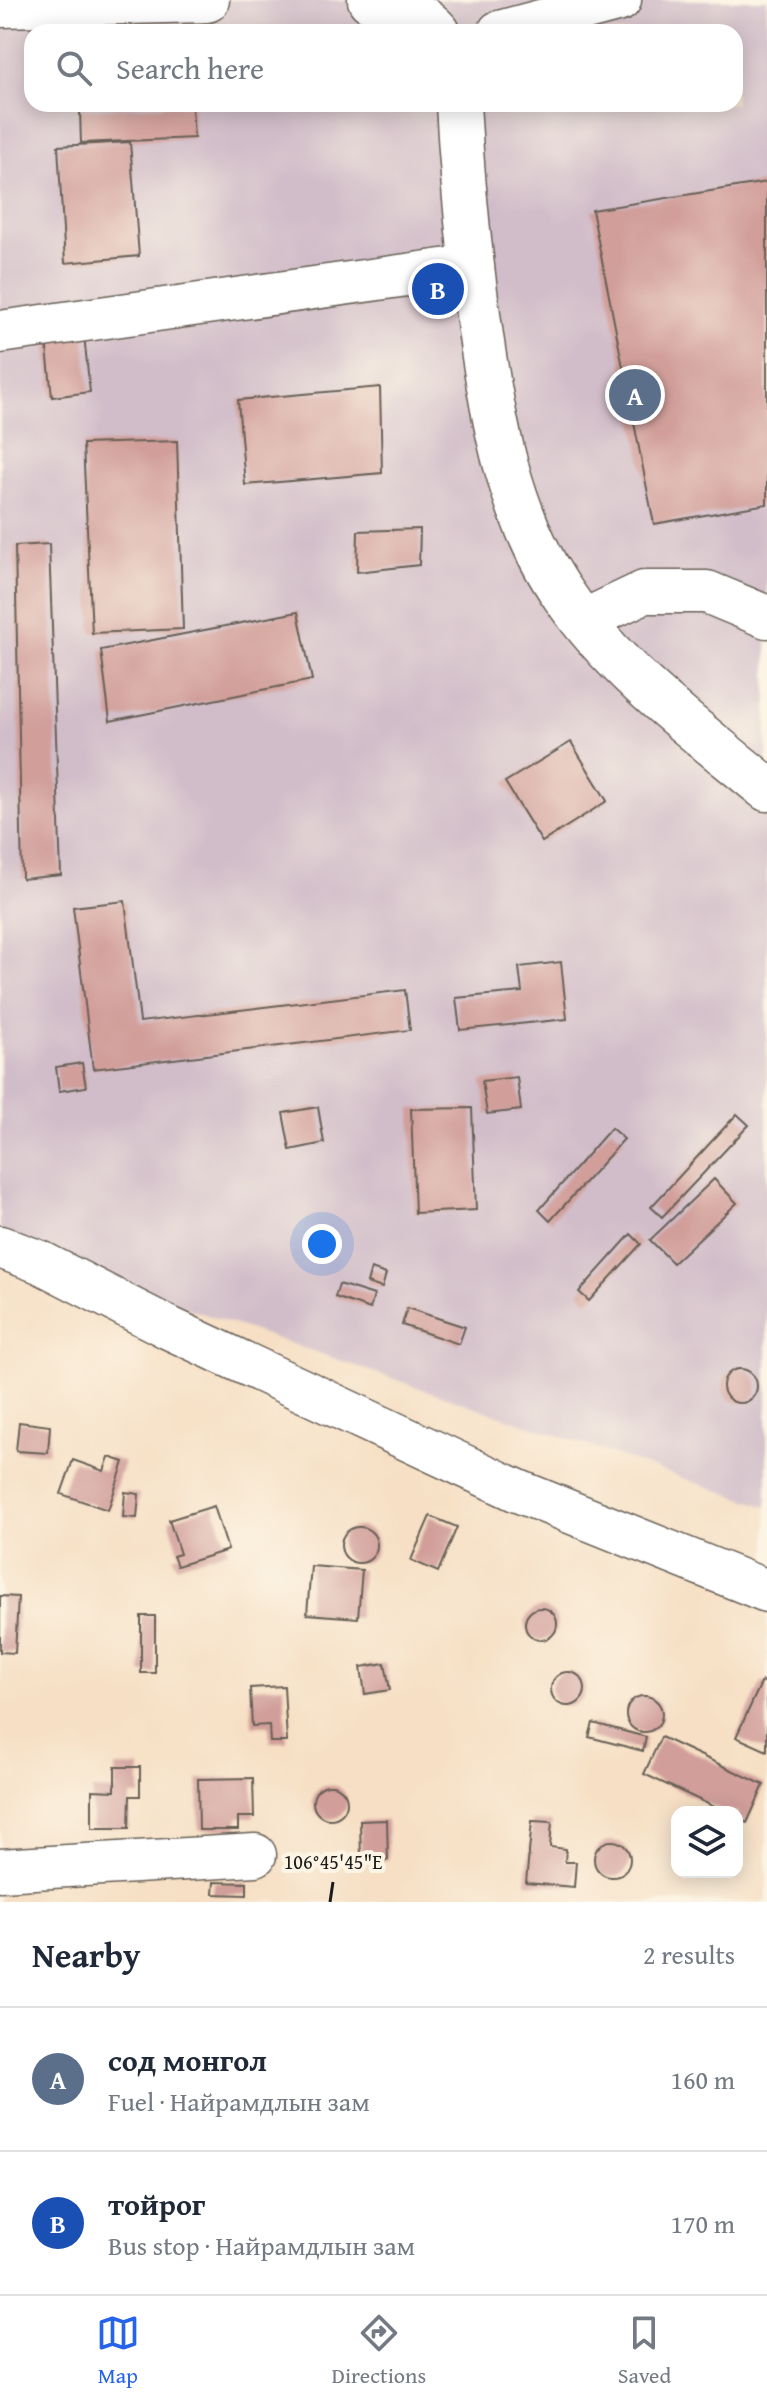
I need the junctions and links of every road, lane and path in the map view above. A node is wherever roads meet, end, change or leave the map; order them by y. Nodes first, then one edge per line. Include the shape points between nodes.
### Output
1 (207, 0) edge
2 (620, 0) edge
3 (379, 2) edge
4 (0, 5) edge
5 (429, 24) edge
6 (529, 24) edge
7 (459, 112) edge
8 (471, 266) junction
9 (0, 332) edge
10 (767, 617) edge
11 (583, 621) junction
12 (767, 789) edge
13 (0, 1247) edge
14 (767, 1591) edge
15 (255, 1855) dead end
16 (0, 1870) edge

1 - 4 main road
2 - 6 street
3 - 5 main road via 419,15
7 - 8 main road
8 - 9 street
8 - 11 main road via 498,439 547,569
10 - 11 street via 707,592 644,592
11 - 12 main road via 630,673
13 - 14 street via 518,1491
15 - 16 street

